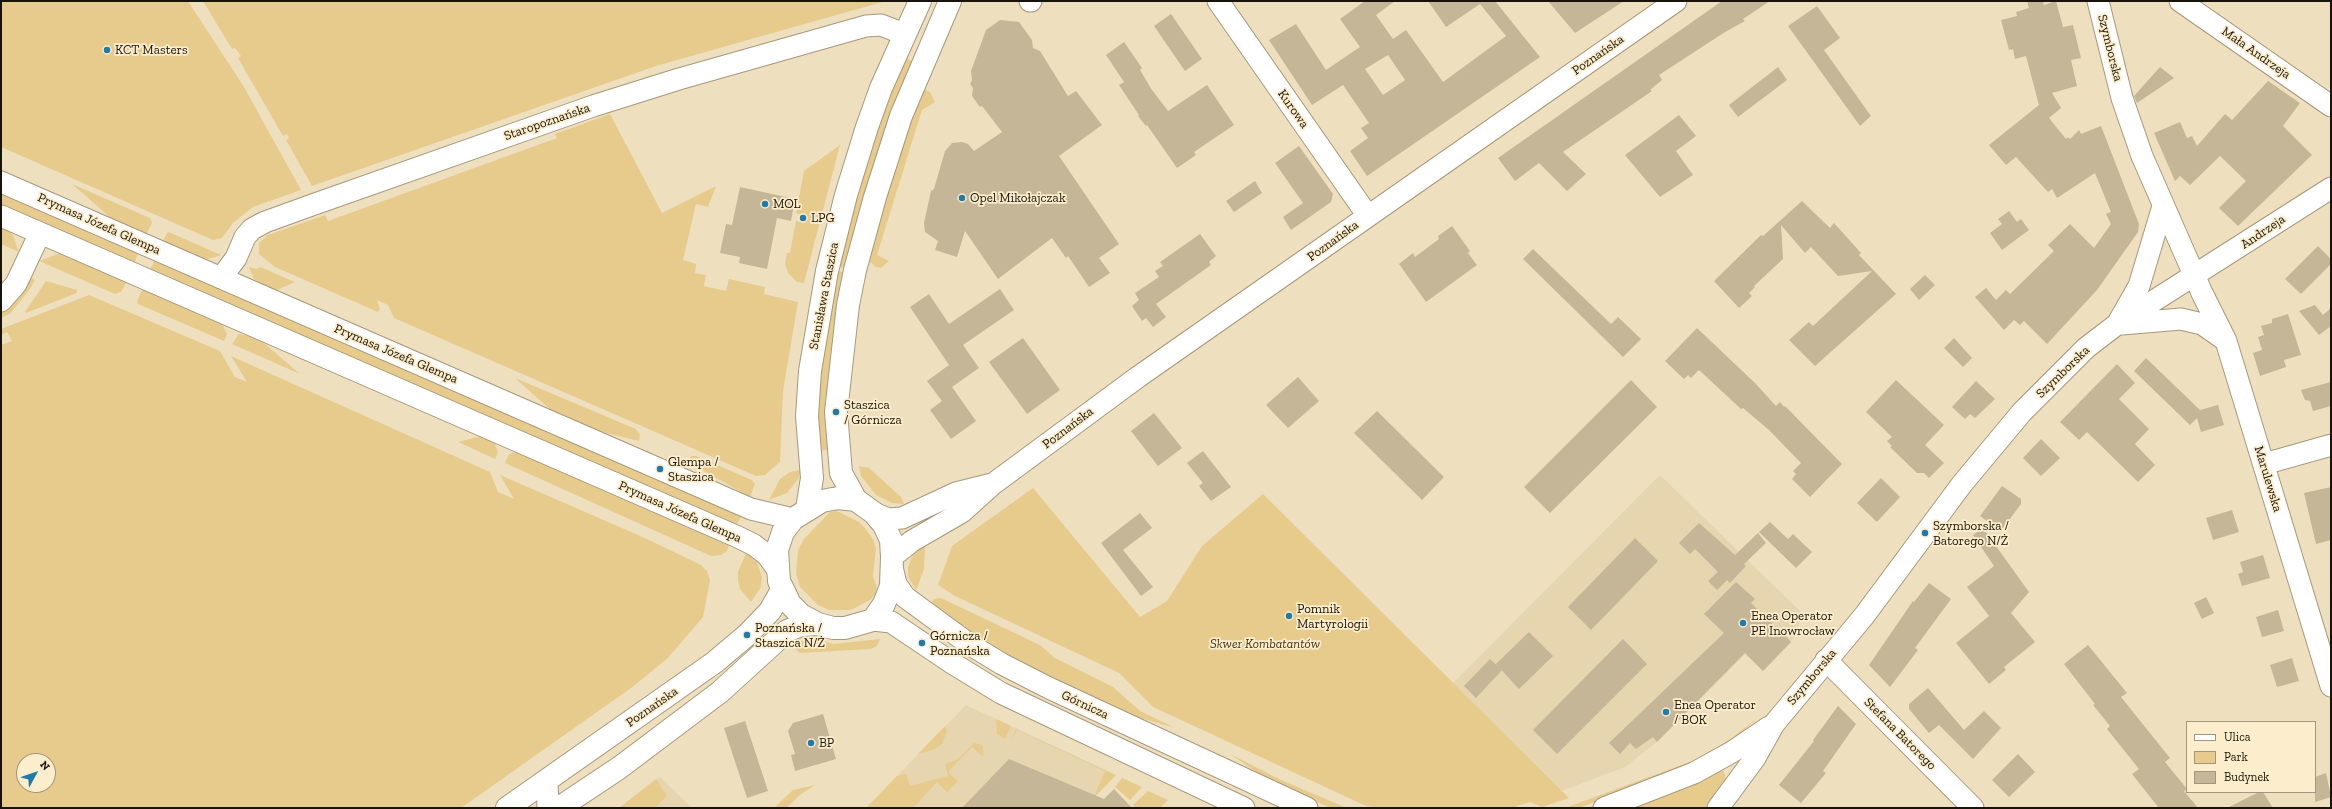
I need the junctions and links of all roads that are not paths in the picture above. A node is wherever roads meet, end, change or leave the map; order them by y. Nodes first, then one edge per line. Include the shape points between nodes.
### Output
1 (920, 1) edge
2 (950, 1) edge
3 (1218, 1) edge
4 (1676, 1) edge
5 (2098, 1) edge
6 (2180, 1) edge
7 (904, 34) junction
8 (2331, 106) edge
9 (1, 182) edge
10 (2331, 188) edge
11 (2162, 206) junction
12 (1, 216) edge
13 (1368, 216) junction
14 (40, 233) junction
15 (2195, 276) junction
16 (221, 278) junction
17 (1, 301) edge
18 (2116, 325) junction
19 (2226, 341) junction
20 (2331, 445) edge
21 (2264, 464) junction
22 (993, 484) junction
23 (856, 500) junction
24 (874, 513) junction
25 (800, 514) junction
26 (892, 562) junction
27 (780, 580) junction
28 (873, 620) junction
29 (818, 624) junction
30 (1826, 660) junction
31 (2331, 686) edge
32 (1774, 724) junction
33 (547, 780) junction
34 (507, 808) edge
35 (548, 808) edge
36 (559, 808) edge
37 (1244, 808) edge
38 (1307, 808) edge
39 (1604, 808) edge
40 (1718, 808) edge
41 (1973, 808) edge

1 - 7 main road, Stanisława Staszica
2 - 23 main road, Stanisława Staszica via 901,116 875,197 848,305 836,412 841,473
3 - 13 street, Kurowa
4 - 13 street, Poznańska
5 - 11 street, Szymborska via 2122,98
6 - 8 street, Mała Andrzeja
7 - 16 street, Staropoznańska via 881,25 866,26 679,79 586,109 265,222 245,237 236,258
7 - 25 main road, Stanisława Staszica via 867,127 827,272 810,370 807,416 812,478
9 - 16 street, Prymasa Józefa Glempa
10 - 15 street, Andrzeja
11 - 15 street, Szymborska
11 - 18 street via 2139,286
12 - 14 street, Prymasa Józefa Glempa
13 - 22 street, Poznańska via 1108,399
14 - 17 street via 16,284
14 - 27 street, Prymasa Józefa Glempa via 738,537 767,554
15 - 18 street, Szymborska
15 - 19 street, Marulewska
16 - 25 street, Prymasa Józefa Glempa via 751,509
18 - 19 street via 2181,319 2202,324
18 - 30 street, Szymborska via 2086,348 1992,445 1864,616
19 - 21 street, Marulewska
20 - 21 street
21 - 31 street, Marulewska
22 - 24 street, Poznańska via 956,493 902,518 888,519
22 - 26 street, Poznańska via 962,512 917,538
23 - 24 main road
23 - 25 main road via 838,498 822,501
24 - 26 main road via 884,525 891,540
25 - 27 main road via 783,532 777,550
26 - 28 main road via 891,586 884,604
26 - 38 street, Górnicza via 896,584 905,598 969,644 1002,664
27 - 29 main road via 790,604 801,615
27 - 33 main road, Poznańska via 770,611 747,635 715,662
28 - 29 main road via 845,628
28 - 37 street, Górnicza via 891,622 952,664 1001,693
29 - 36 main road via 801,625 787,631 720,692 620,768
30 - 32 street, Szymborska
30 - 41 street, Stefana Batorego
32 - 39 street, Szymborska via 1694,773
32 - 40 street, Szymborska via 1755,758
33 - 34 main road, Poznańska
33 - 35 street

